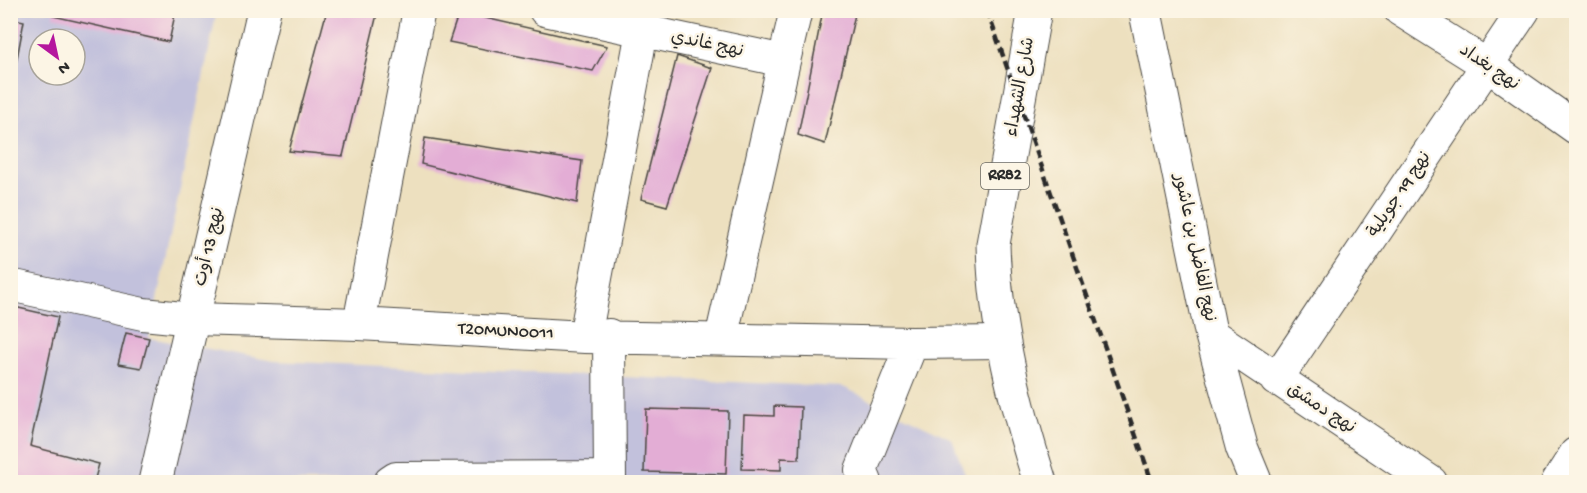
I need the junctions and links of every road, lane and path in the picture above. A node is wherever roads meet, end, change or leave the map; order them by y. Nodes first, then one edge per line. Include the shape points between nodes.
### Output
1 (264, 10) edge
2 (419, 10) edge
3 (545, 10) edge
4 (796, 10) edge
5 (1035, 10) edge
6 (1145, 10) edge
7 (1400, 10) edge
8 (1524, 10) edge
9 (642, 31) junction
10 (784, 61) junction
11 (1487, 65) junction
12 (1576, 128) edge
13 (10, 285) edge
14 (194, 319) junction
15 (358, 324) junction
16 (1211, 334) junction
17 (597, 336) junction
18 (721, 339) junction
19 (1004, 342) junction
20 (912, 343) junction
21 (1276, 380) junction
22 (1576, 454) edge
23 (858, 478) edge
24 (610, 480) edge
25 (155, 483) edge
26 (390, 483) edge
27 (1040, 483) edge
28 (1256, 483) edge
29 (1431, 483) edge
30 (1558, 483) edge

1 - 14 main road, نهج 13 أوت
2 - 15 street
3 - 9 street, نهج غاندي
4 - 10 street
5 - 19 main road, شارع الشهداء / RR82 via 993,244
6 - 16 street, نهج الفاضل بن عاشور
7 - 11 street, نهج بغداد
8 - 11 street, نهج 19 جويلية
9 - 10 street, نهج غاندي
9 - 17 street
10 - 18 street
11 - 12 street, نهج بغداد
11 - 21 street, نهج 19 جويلية
13 - 14 street, T20MUN0011 via 143,314
14 - 15 street, T20MUN0011
14 - 25 main road, نهج 13 أوت
15 - 17 street, T20MUN0011
16 - 21 street, نهج دمشق
16 - 28 street, نهج الفاضل بن عاشور via 1242,448
17 - 18 street, T20MUN0011
17 - 24 street
18 - 20 street, T20MUN0011
19 - 20 street, T20MUN0011
19 - 27 main road, RR82
20 - 23 street
21 - 29 street, نهج دمشق
22 - 30 main road
24 - 26 street via 396,478

